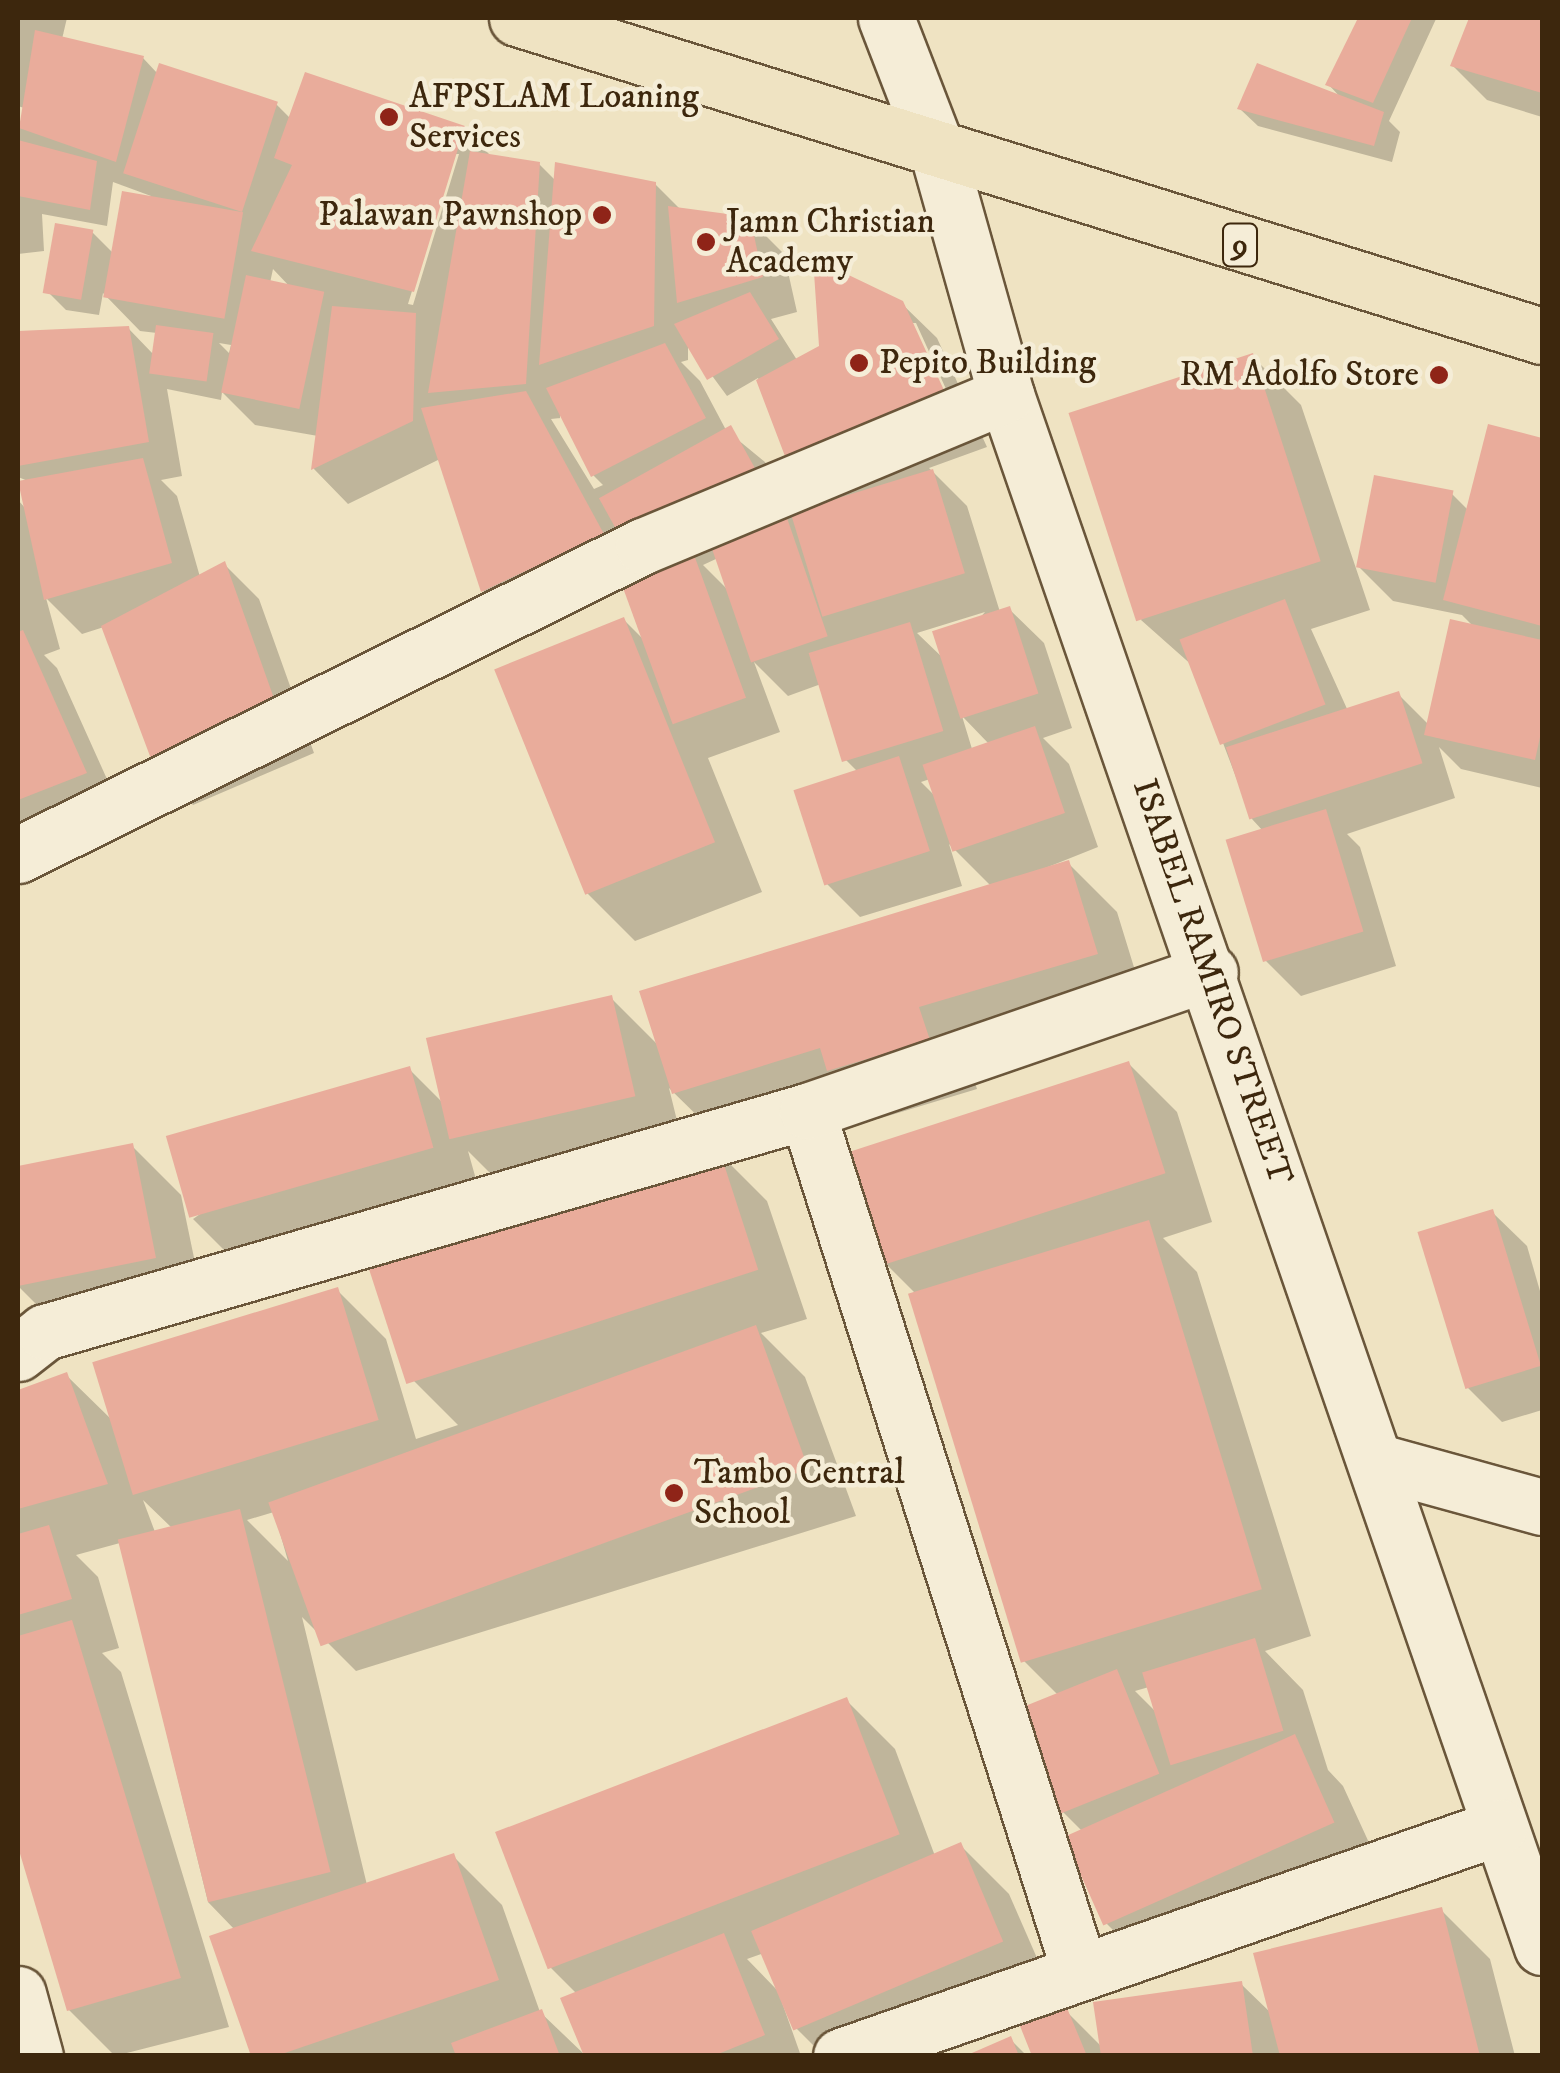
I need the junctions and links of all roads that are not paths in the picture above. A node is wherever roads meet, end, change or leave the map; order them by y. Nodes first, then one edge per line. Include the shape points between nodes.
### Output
1 (516, 18) edge
2 (886, 18) edge
3 (938, 153) junction
4 (1542, 336) edge
5 (1006, 395) junction
6 (18, 855) edge
7 (1210, 972) junction
8 (807, 1111) junction
9 (18, 1353) edge
10 (1375, 1460) junction
11 (1542, 1507) edge
12 (1499, 1827) junction
13 (1542, 1946) edge
14 (1080, 1972) junction
15 (18, 1994) edge
16 (35, 2056) edge
17 (840, 2056) edge

1 - 3 highway, 9
2 - 3 street, ISABEL RAMIRO STREET
3 - 4 highway, 9
3 - 5 street, ISABEL RAMIRO STREET
5 - 6 street via 644,546
5 - 7 street, ISABEL RAMIRO STREET
7 - 8 street
7 - 10 street, ISABEL RAMIRO STREET
8 - 9 street via 45,1332
8 - 14 street
10 - 11 street
10 - 12 street, ISABEL RAMIRO STREET
12 - 13 street, ISABEL RAMIRO STREET
12 - 14 street
14 - 17 street
15 - 16 street

